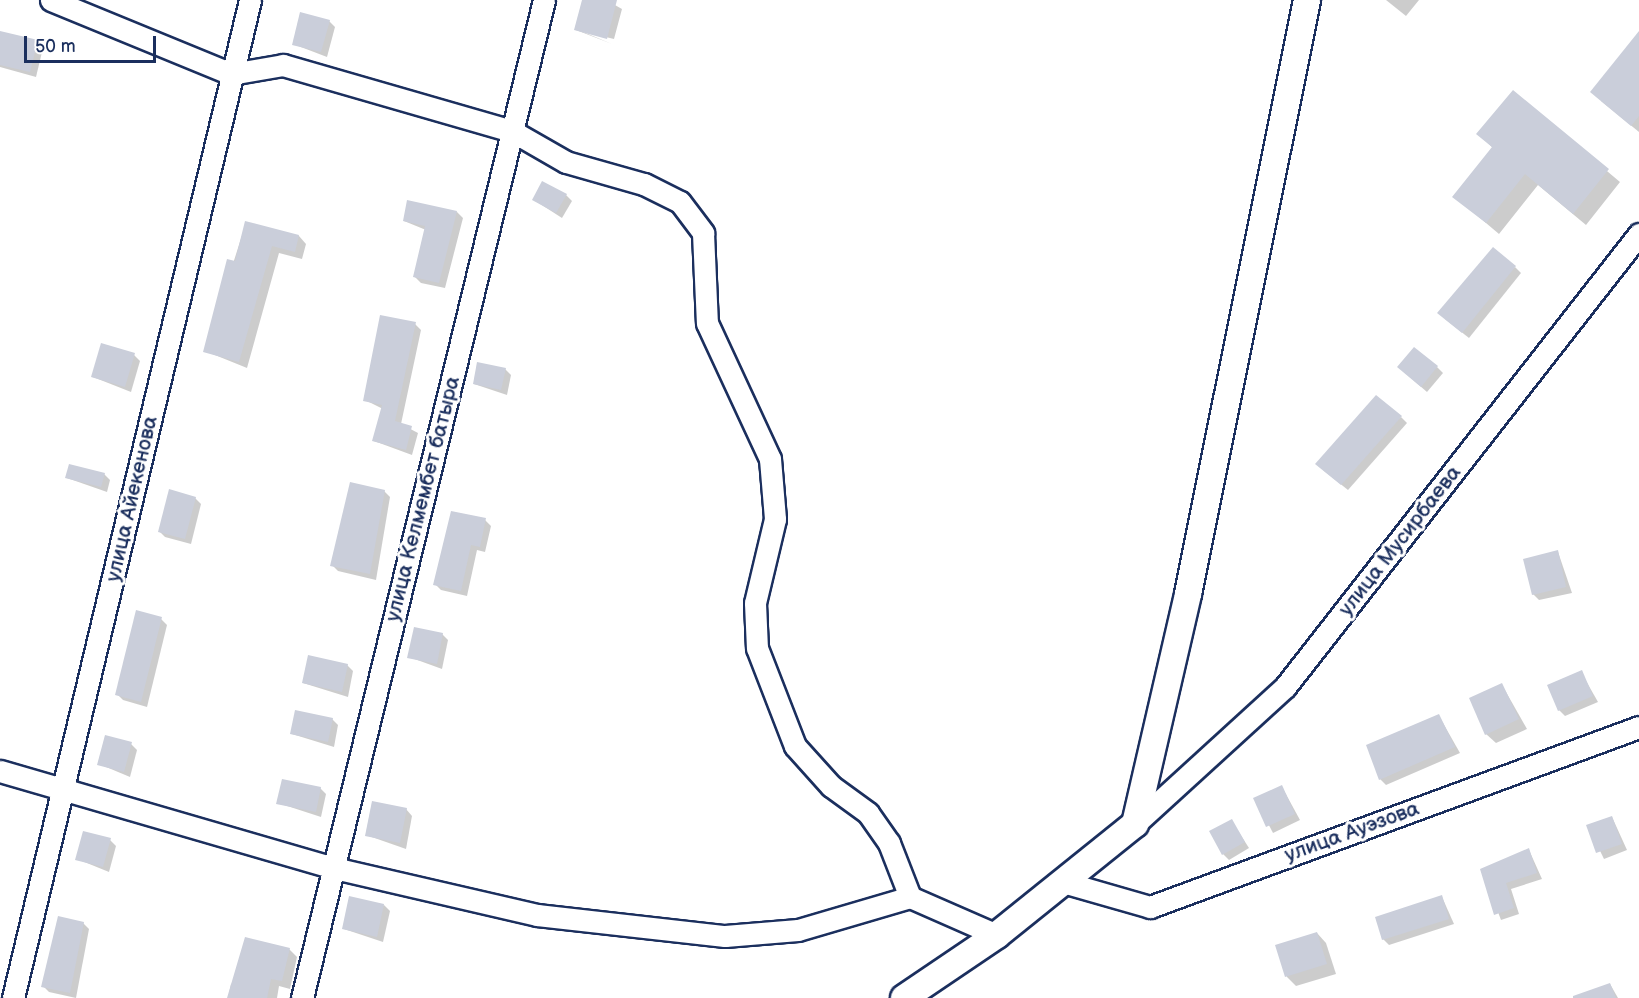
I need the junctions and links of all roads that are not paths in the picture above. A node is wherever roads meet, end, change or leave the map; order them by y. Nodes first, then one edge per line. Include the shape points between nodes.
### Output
1 (51, 0) edge
2 (250, 0) edge
3 (544, 0) edge
4 (1307, 0) edge
5 (231, 74) junction
6 (512, 131) junction
7 (1639, 234) edge
8 (1639, 727) edge
9 (0, 771) edge
10 (65, 788) junction
11 (1135, 824) junction
12 (334, 868) junction
13 (1063, 882) junction
14 (910, 897) junction
15 (997, 935) junction
16 (14, 998) edge
17 (302, 998) edge
18 (904, 998) edge

1 - 5 street
2 - 5 street, улица Айекенова
3 - 6 street, улица Келмембет батыра
4 - 11 main road via 1188,594
5 - 6 street via 283,65
5 - 10 street, улица Айекенова
6 - 12 street, улица Келмембет батыра
6 - 14 street via 566,162 644,184 680,202 703,233 707,323 770,459 775,519 755,603 757,648 795,746 831,786 868,813 889,843
7 - 11 street, улица Мусирбаева via 1285,687
8 - 13 street, улица Ауэзова via 1150,907
9 - 10 street
10 - 12 street
10 - 16 street, улица Айекенова
11 - 13 main road
12 - 14 street via 537,915 725,936 798,930
12 - 17 street, улица Келмембет батыра
13 - 15 main road
14 - 15 street
15 - 18 main road

